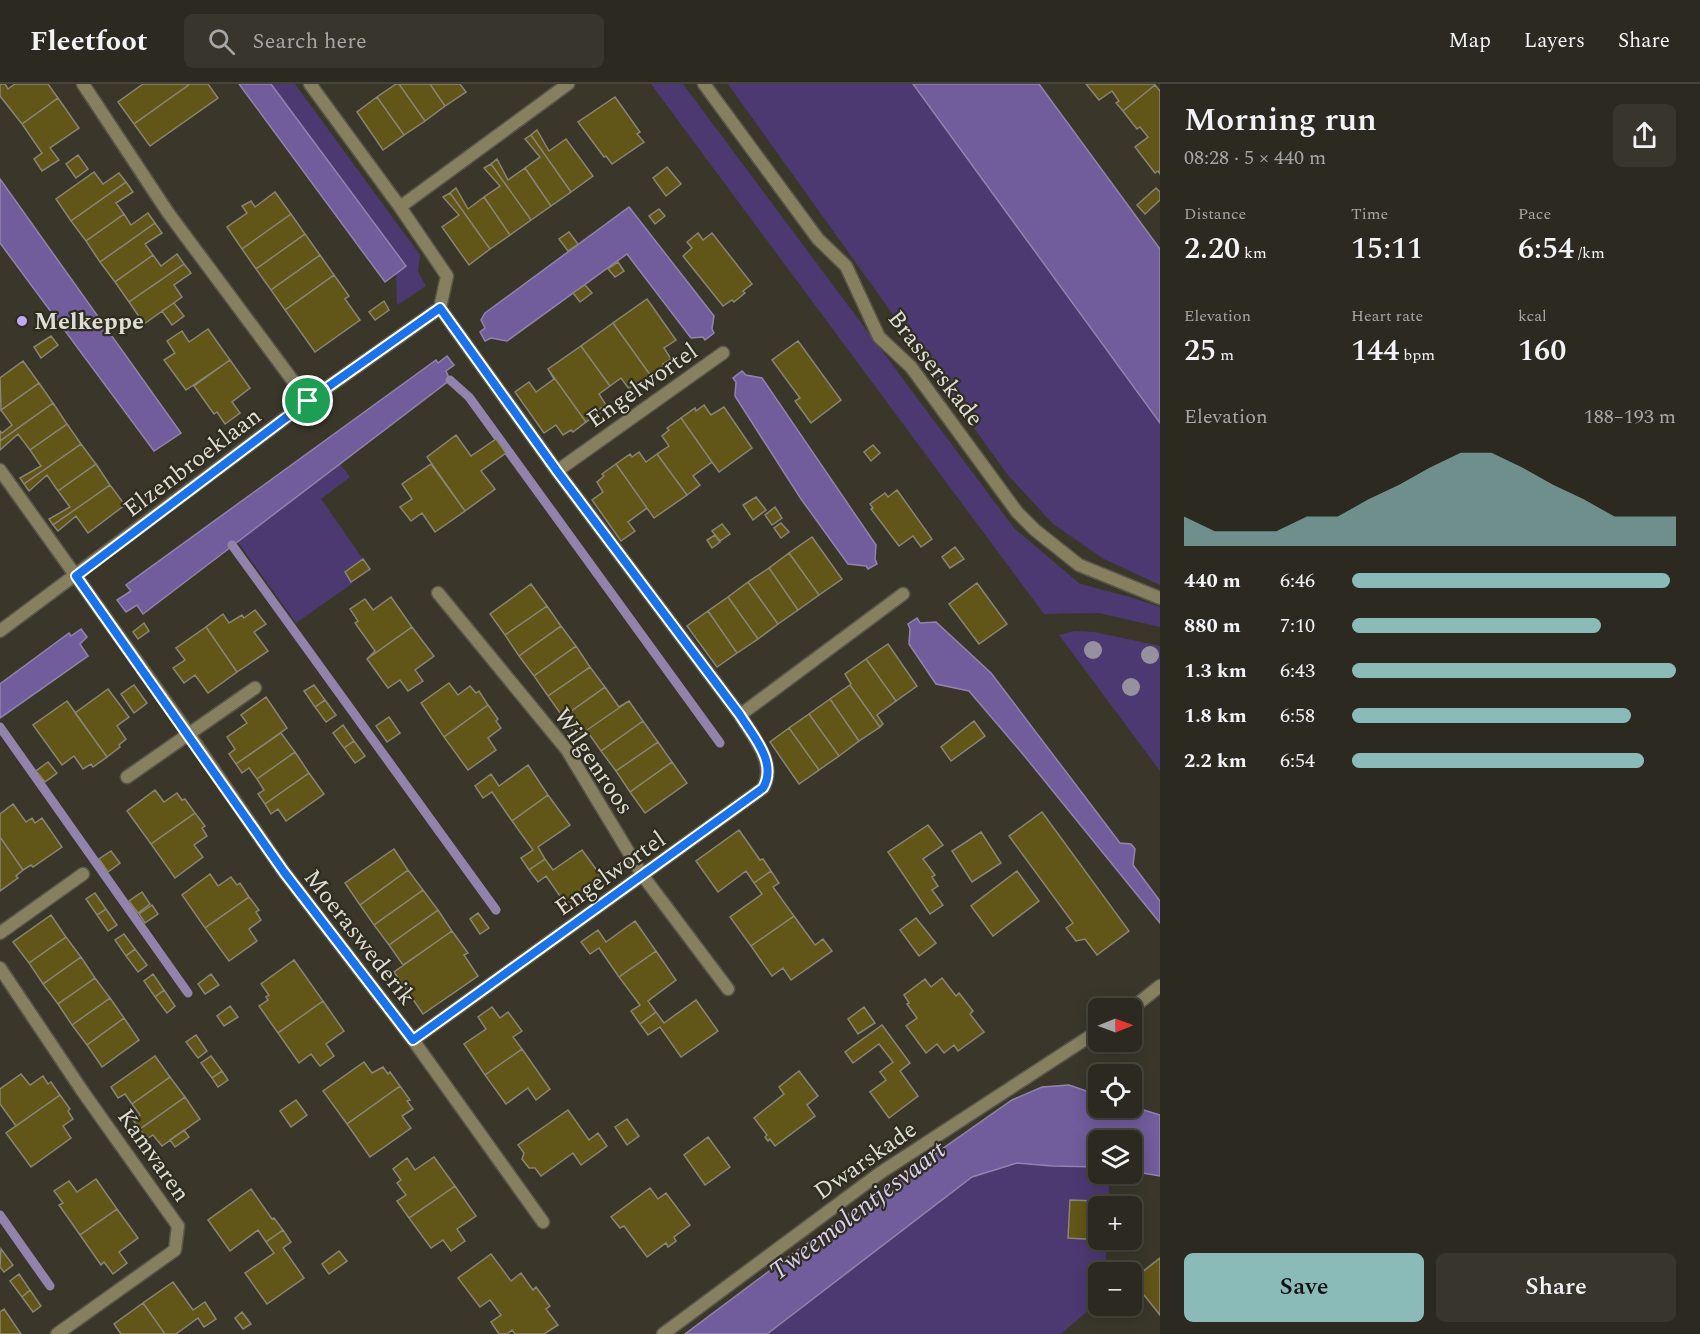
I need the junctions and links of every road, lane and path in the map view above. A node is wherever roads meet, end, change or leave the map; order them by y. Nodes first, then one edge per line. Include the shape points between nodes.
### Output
1 (83, 84) edge
2 (310, 84) edge
3 (568, 84) edge
4 (704, 84) edge
5 (400, 207) junction
6 (440, 308) junction
7 (723, 353) dead end
8 (308, 401) junction
9 (0, 470) edge
10 (557, 471) junction
11 (76, 576) junction
12 (438, 593) dead end
13 (903, 594) dead end
14 (1160, 598) edge
15 (0, 631) edge
16 (255, 688) dead end
17 (740, 715) junction
18 (189, 734) junction
19 (127, 777) dead end
20 (83, 874) dead end
21 (643, 876) junction
22 (0, 933) edge
23 (0, 968) edge
24 (1160, 986) edge
25 (728, 989) dead end
26 (1142, 1000) edge
27 (1088, 1038) edge
28 (413, 1040) junction
29 (543, 1222) dead end
30 (57, 1334) edge
31 (663, 1334) edge

1 - 8 street via 169,214
2 - 5 street
3 - 5 street
4 - 14 street, Brasserskade via 818,239 846,266 879,337 911,367 1017,512 1079,565
5 - 6 street via 447,276
6 - 8 street, Elzenbroeklaan
6 - 10 street, Engelwortel
7 - 10 street, Engelwortel
8 - 11 street, Elzenbroeklaan
9 - 11 street, Moeraswederik
10 - 17 street, Engelwortel
11 - 15 street, Elzenbroeklaan
11 - 18 street, Moeraswederik
12 - 21 street, Wilgenroos via 567,750
13 - 17 street
16 - 18 street
17 - 21 street, Engelwortel via 762,750 768,780 763,788
18 - 19 street
18 - 28 street, Moeraswederik via 297,890
20 - 22 street
21 - 25 street, Wilgenroos
21 - 28 street, Engelwortel
23 - 30 street, Kamvaren via 178,1226 175,1250
24 - 26 street
27 - 31 street, Dwarskade via 880,1173
28 - 29 street, Moeraswederik

